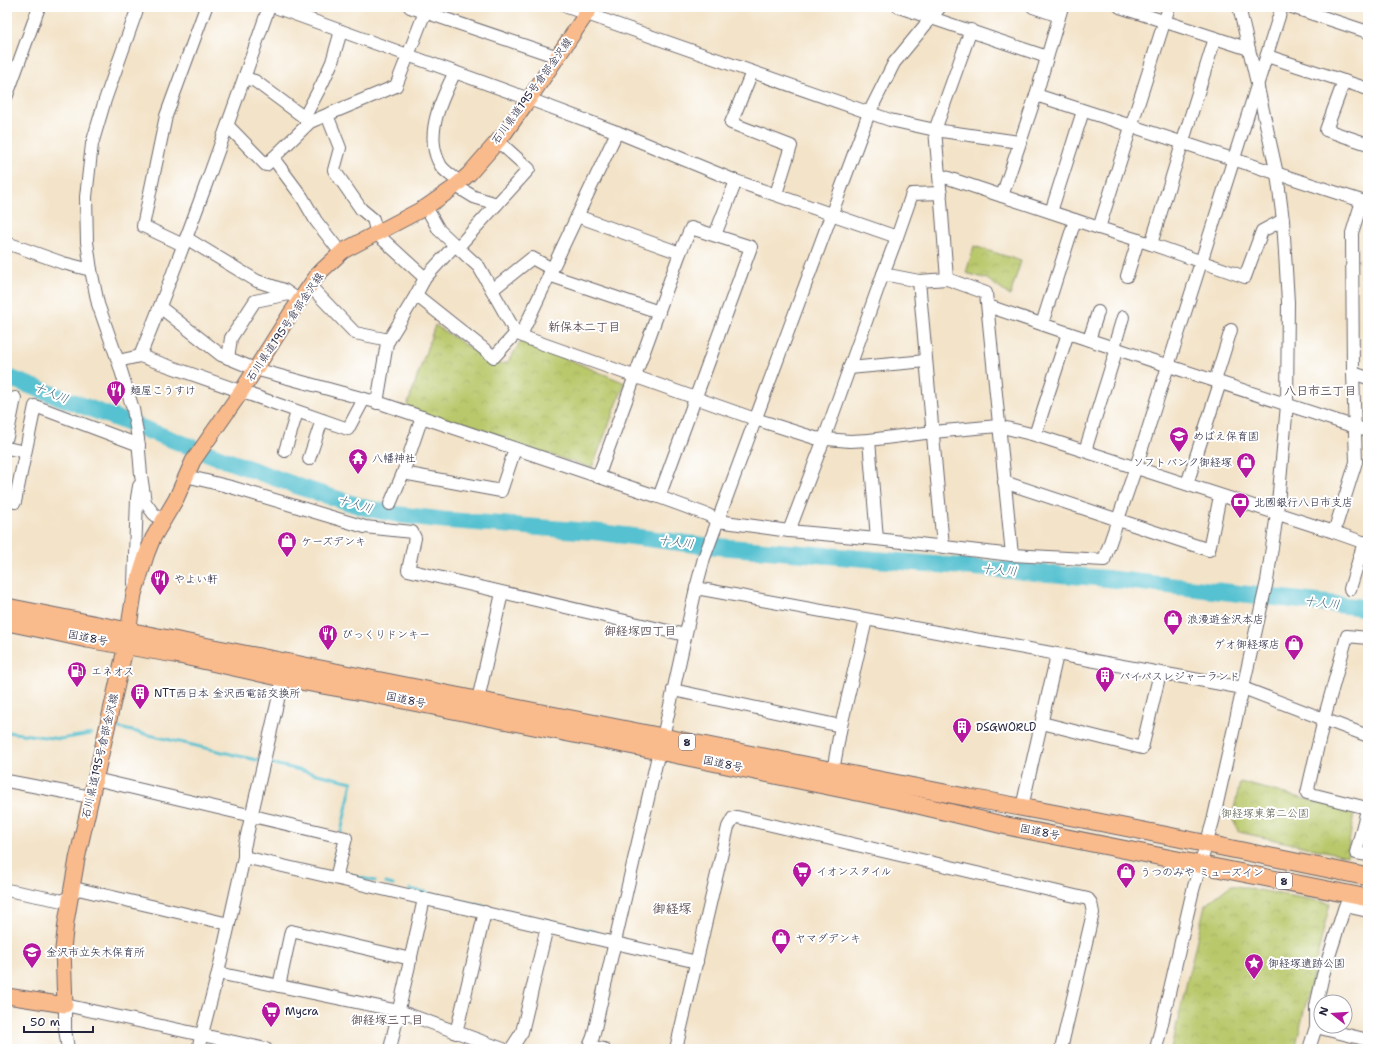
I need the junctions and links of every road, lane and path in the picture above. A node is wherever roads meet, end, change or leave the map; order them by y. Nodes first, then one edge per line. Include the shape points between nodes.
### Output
1 (40, 7) edge
2 (138, 7) edge
3 (206, 7) edge
4 (269, 7) edge
5 (275, 7) edge
6 (410, 7) edge
7 (567, 7) edge
8 (899, 7) edge
9 (940, 7) edge
10 (1033, 7) edge
11 (1120, 7) edge
12 (1169, 7) edge
13 (1239, 7) edge
14 (1282, 7) edge
15 (1292, 7) edge
16 (588, 10) edge
17 (425, 12) junction
18 (1060, 12) edge
19 (931, 18) junction
20 (1164, 21) junction
21 (971, 30) junction
22 (341, 31) junction
23 (1368, 32) edge
24 (1215, 38) junction
25 (1249, 49) junction
26 (408, 55) junction
27 (1266, 56) junction
28 (558, 57) junction
29 (1047, 57) junction
30 (455, 72) junction
31 (752, 72) junction
32 (244, 78) junction
33 (1344, 82) junction
34 (1257, 83) junction
35 (1368, 89) edge
36 (7, 95) edge
37 (1036, 95) junction
38 (529, 99) junction
39 (1084, 111) junction
40 (869, 113) junction
41 (327, 115) junction
42 (307, 120) junction
43 (228, 126) junction
44 (1131, 126) junction
45 (934, 130) junction
46 (617, 132) junction
47 (498, 141) junction
48 (1019, 142) junction
49 (1183, 143) junction
50 (1368, 144) edge
51 (273, 158) junction
52 (1234, 160) junction
53 (1277, 174) junction
54 (940, 175) junction
55 (736, 181) junction
56 (458, 184) junction
57 (941, 193) junction
58 (776, 194) junction
59 (1002, 196) junction
60 (1365, 202) edge
61 (497, 204) junction
62 (426, 207) junction
63 (1051, 212) junction
64 (831, 214) junction
65 (577, 216) junction
66 (1075, 220) junction
67 (1283, 220) junction
68 (1099, 228) junction
69 (377, 234) junction
70 (715, 235) junction
71 (897, 237) junction
72 (1138, 240) junction
73 (185, 241) junction
74 (7, 243) edge
75 (1151, 244) junction
76 (456, 246) junction
77 (680, 252) junction
78 (341, 253) junction
79 (1202, 261) junction
80 (91, 270) junction
81 (551, 272) junction
82 (883, 274) junction
83 (1127, 276) dead end
84 (425, 278) junction
85 (947, 279) junction
86 (919, 281) junction
87 (310, 286) junction
88 (492, 290) junction
89 (416, 295) junction
90 (294, 297) junction
91 (988, 306) junction
92 (160, 307) junction
93 (659, 312) junction
94 (1098, 312) dead end
95 (1123, 317) dead end
96 (1042, 324) junction
97 (1231, 330) dead end
98 (519, 334) junction
99 (1068, 334) junction
100 (389, 340) junction
101 (1089, 340) junction
102 (1115, 348) junction
103 (140, 356) junction
104 (228, 358) junction
105 (118, 361) junction
106 (926, 361) junction
107 (1168, 365) junction
108 (849, 368) junction
109 (255, 369) junction
110 (1353, 373) junction
111 (635, 377) junction
112 (1368, 378) edge
113 (1218, 382) junction
114 (241, 392) junction
115 (11, 397) edge
116 (696, 398) junction
117 (364, 399) junction
118 (377, 403) junction
119 (1287, 405) junction
120 (35, 406) junction
121 (297, 412) junction
122 (422, 417) junction
123 (755, 419) junction
124 (322, 420) junction
125 (998, 426) junction
126 (1355, 426) junction
127 (1368, 431) edge
128 (933, 432) junction
129 (1035, 435) junction
130 (7, 437) edge
131 (824, 439) junction
132 (869, 440) junction
133 (138, 442) junction
134 (7, 448) edge
135 (515, 449) junction
136 (285, 451) dead end
137 (1085, 451) junction
138 (25, 452) junction
139 (309, 458) dead end
140 (1136, 467) junction
141 (403, 473) junction
142 (141, 475) junction
143 (186, 476) junction
144 (598, 477) junction
145 (1004, 482) junction
146 (1187, 484) junction
147 (1220, 496) junction
148 (659, 497) junction
149 (7, 500) edge
150 (390, 504) dead end
151 (1277, 514) junction
152 (1118, 520) junction
153 (718, 521) junction
154 (163, 522) junction
155 (789, 531) junction
156 (1334, 532) junction
157 (877, 539) junction
158 (1366, 543) edge
159 (943, 546) junction
160 (1012, 555) junction
161 (696, 588) junction
162 (1350, 588) dead end
163 (502, 593) junction
164 (134, 594) junction
165 (7, 607) edge
166 (866, 620) junction
167 (7, 622) edge
168 (685, 635) junction
169 (127, 638) junction
170 (1368, 638) edge
171 (1057, 655) junction
172 (1160, 673) junction
173 (283, 678) junction
174 (1243, 688) junction
175 (673, 690) junction
176 (478, 700) junction
177 (1324, 719) junction
178 (1042, 723) junction
179 (841, 726) junction
180 (1368, 736) edge
181 (661, 744) junction
182 (833, 771) junction
183 (95, 779) junction
184 (7, 781) edge
185 (91, 798) junction
186 (1022, 807) junction
187 (1368, 807) edge
188 (252, 816) junction
189 (1207, 844) junction
190 (1368, 856) edge
191 (244, 857) junction
192 (1200, 864) junction
193 (1368, 877) edge
194 (336, 878) junction
195 (7, 890) edge
196 (70, 895) junction
197 (1368, 898) edge
198 (424, 899) junction
199 (1368, 911) edge
200 (485, 912) junction
201 (228, 924) junction
202 (547, 927) junction
203 (615, 943) junction
204 (410, 959) junction
205 (696, 962) junction
206 (218, 973) junction
207 (279, 986) junction
208 (1319, 994) edge
209 (7, 996) edge
210 (65, 1005) junction
211 (399, 1011) junction
212 (456, 1032) junction
213 (1314, 1034) edge
214 (1342, 1034) edge
215 (202, 1035) junction
216 (1368, 1040) edge
217 (589, 1047) edge
218 (68, 1049) edge
219 (198, 1049) edge
220 (266, 1049) edge
221 (390, 1049) edge
222 (503, 1049) edge
223 (511, 1049) edge
224 (604, 1049) edge
225 (676, 1049) edge
226 (1061, 1049) edge
227 (1156, 1049) edge
228 (1309, 1049) edge

1 - 36 street
2 - 80 street via 92,144 86,197 87,242
3 - 73 street via 166,116 142,226
4 - 32 street
5 - 22 street
6 - 17 street
7 - 16 street
8 - 19 street
9 - 19 street
10 - 18 street
11 - 20 street
12 - 20 street
13 - 25 street
14 - 27 street
15 - 23 street
16 - 28 main road, 石川県道195号倉部金沢線
16 - 31 street
17 - 26 street
17 - 28 street
18 - 29 street
19 - 21 street
19 - 40 street via 894,63
20 - 24 street
20 - 44 street
21 - 29 street
21 - 45 street
22 - 26 street
22 - 42 street via 332,62
24 - 25 street
24 - 49 street
25 - 34 street
26 - 30 street
26 - 41 street via 396,86
27 - 33 street
27 - 34 street
28 - 38 main road, 石川県道195号倉部金沢線
29 - 37 street
30 - 38 street
30 - 56 street via 437,115 434,149 442,167
31 - 40 street
31 - 58 street via 731,123 791,146
32 - 42 street via 255,81
32 - 43 street
33 - 35 street
33 - 50 street via 1326,130
34 - 52 street
34 - 53 street
37 - 39 street
37 - 48 street
38 - 46 street
38 - 47 main road, 石川県道195号倉部金沢線
39 - 44 street
39 - 63 street
40 - 45 street
40 - 64 street
41 - 42 street
41 - 69 street via 340,148 334,170 361,209 373,219
42 - 51 street
43 - 51 street via 266,165
43 - 73 street
44 - 49 street
44 - 68 street
45 - 48 street
45 - 54 street
46 - 55 street
46 - 65 street
47 - 56 main road, 石川県道195号倉部金沢線
47 - 61 street via 529,169
48 - 59 street
49 - 52 street
49 - 75 street
51 - 78 street
52 - 53 street
52 - 79 street
53 - 60 street
53 - 67 street
54 - 57 street
54 - 59 street
55 - 58 street
55 - 70 street
56 - 61 street via 474,197
56 - 62 main road, 石川県道195号倉部金沢線
57 - 71 street via 912,194
57 - 85 street
58 - 64 street
59 - 63 street
60 - 110 street via 1352,233
61 - 76 street
62 - 69 main road, 石川県道195号倉部金沢線
62 - 76 street via 439,230
63 - 66 street
64 - 71 street
64 - 123 street
65 - 77 street
65 - 81 street
66 - 68 street
66 - 96 street
67 - 79 street via 1262,231 1245,277
67 - 119 street via 1288,302
68 - 72 street
69 - 78 main road, 石川県道195号倉部金沢線
69 - 84 street
70 - 77 street via 691,228
70 - 116 street via 751,248
71 - 82 street
72 - 75 street
72 - 83 street
73 - 90 street
73 - 92 street
74 - 80 street
75 - 79 street
76 - 84 street
76 - 88 street via 479,267
77 - 93 street
78 - 87 main road, 石川県道195号倉部金沢線 via 318,274
79 - 107 street
80 - 105 street via 98,304
81 - 88 street via 532,258
81 - 93 street
81 - 98 street
82 - 86 street
82 - 108 street
84 - 89 street
85 - 86 street
85 - 91 street via 986,293
86 - 106 street
87 - 90 main road, 石川県道195号倉部金沢線
87 - 100 street via 355,333
88 - 98 street
89 - 98 street via 494,357
89 - 100 street
90 - 104 street via 255,301 231,338
90 - 109 main road, 石川県道195号倉部金沢線
91 - 96 street
91 - 125 street
92 - 103 street
92 - 104 street
93 - 111 street
94 - 101 street
95 - 102 street
96 - 99 street
97 - 113 street
98 - 111 street
99 - 101 street
99 - 129 street
100 - 118 street
101 - 102 street
102 - 107 street
102 - 137 street
103 - 105 street
103 - 114 street
104 - 109 street
105 - 133 street via 132,409
106 - 108 street
106 - 128 street
107 - 113 street
107 - 140 street
108 - 131 street
109 - 114 main road, 石川県道195号倉部金沢線
109 - 117 street
110 - 112 street
110 - 126 street
111 - 116 street
111 - 144 street
113 - 119 street
113 - 146 street
114 - 121 street
114 - 143 main road, 石川県道195号倉部金沢線 via 206,441
115 - 120 street
115 - 130 street
116 - 123 street
116 - 148 street
117 - 118 street
117 - 124 street via 348,429
118 - 122 street
119 - 126 street
119 - 151 street
120 - 133 street
120 - 138 street
121 - 124 street
121 - 136 street
122 - 135 street
122 - 141 street
123 - 131 street
123 - 153 street
124 - 139 street
125 - 128 street
125 - 129 street
125 - 145 street
126 - 127 street
126 - 156 street via 1356,462
128 - 132 street
128 - 159 street
129 - 137 street
131 - 132 street
131 - 155 street
132 - 157 street
133 - 142 street
134 - 138 street
135 - 141 street via 500,491
135 - 144 street
137 - 140 street
138 - 149 street via 14,502
140 - 146 street
140 - 152 street
141 - 150 street
142 - 154 street via 145,502
142 - 164 street via 137,498
143 - 154 main road, 石川県道195号倉部金沢線
143 - 163 street via 231,486 365,527 412,532 415,538 408,570
144 - 148 street
145 - 152 street
145 - 160 street
146 - 147 street
147 - 151 street
147 - 152 street via 1209,550
148 - 153 street
151 - 156 street
151 - 174 street via 1267,582
152 - 160 street via 1104,560
153 - 155 street
153 - 161 street
154 - 164 main road, 石川県道195号倉部金沢線 via 153,538
155 - 157 street
156 - 158 street
157 - 159 street
158 - 162 street
159 - 160 street
161 - 166 street
161 - 168 street
163 - 168 street
163 - 176 street
164 - 169 main road, 石川県道195号倉部金沢線
165 - 169 highway, 国道8号 / 8
166 - 171 street
166 - 179 street
167 - 169 highway, 国道8号 / 8 via 87,639
168 - 175 street
169 - 173 highway, 国道8号 / 8 via 188,657
169 - 176 highway, 国道8号 / 8
169 - 183 main road, 石川県道195号倉部金沢線
170 - 177 street via 1347,636
171 - 172 street
171 - 178 street
172 - 174 street
172 - 178 street via 1142,748
173 - 181 highway, 国道8号 / 8
173 - 188 street
174 - 177 street
174 - 189 street
175 - 179 street
175 - 181 street
176 - 181 highway, 国道8号 / 8
177 - 180 street
177 - 187 street via 1307,793
178 - 186 street
179 - 182 street
181 - 182 highway, 国道8号 / 8
181 - 192 highway, 国道8号 / 8 via 1007,826
181 - 203 street
182 - 186 highway, 国道8号 / 8
183 - 185 main road, 石川県道195号倉部金沢線
183 - 188 street
184 - 185 street
185 - 196 main road, 石川県道195号倉部金沢線
186 - 189 highway, 国道8号 / 8
187 - 190 street via 1356,853
188 - 191 street
188 - 194 street via 346,838
189 - 192 street
189 - 193 highway, 国道8号 / 8
191 - 194 street
191 - 201 street
192 - 197 highway, 国道8号 / 8
192 - 227 street
194 - 198 street
195 - 196 street via 63,901
196 - 201 street via 78,890
196 - 210 main road, 石川県道195号倉部金沢線 via 64,935
198 - 200 street
198 - 204 street
199 - 208 street via 1345,906
200 - 202 street
200 - 212 street
201 - 206 street
202 - 203 street
202 - 223 street via 522,1032
203 - 205 street
203 - 217 street
204 - 207 street via 291,931
204 - 211 street
205 - 225 street
205 - 226 street via 728,827 733,818 737,817 1085,898 1092,903 1093,914
206 - 207 street
206 - 215 street
207 - 211 street
209 - 210 main road
210 - 215 street
210 - 218 street
211 - 212 street
211 - 221 street
212 - 222 street
213 - 228 street
214 - 216 street
215 - 219 street
215 - 220 street
217 - 224 street

